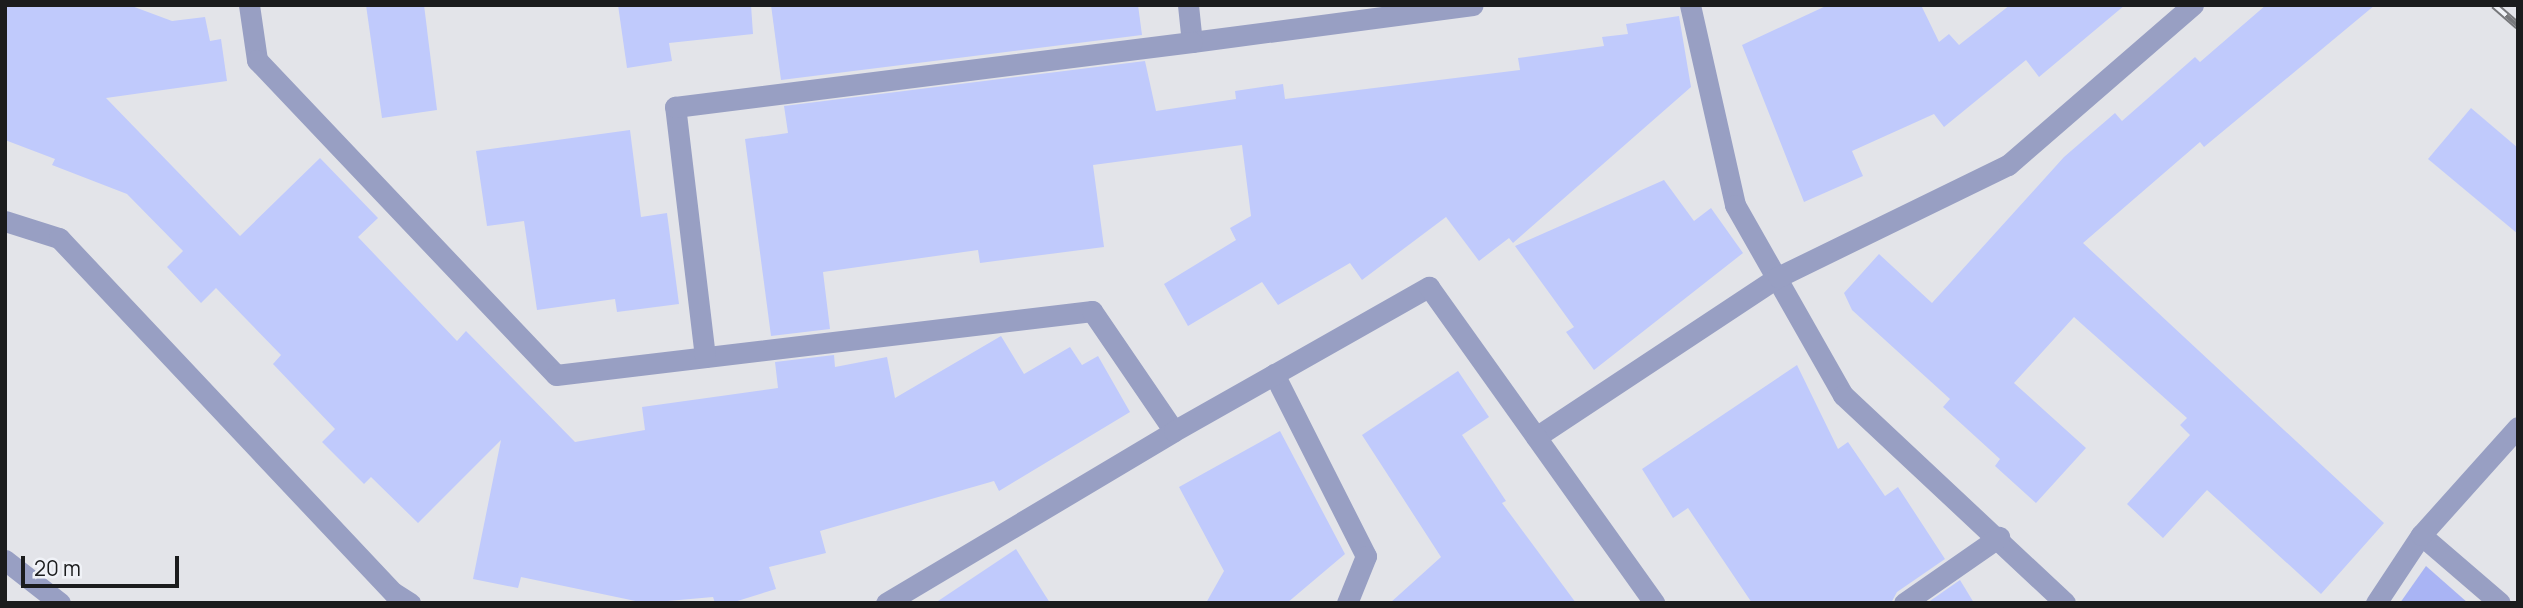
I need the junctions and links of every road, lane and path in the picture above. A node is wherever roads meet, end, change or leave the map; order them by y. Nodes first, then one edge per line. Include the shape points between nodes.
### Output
1 (249, 5) edge
2 (1188, 5) edge
3 (1473, 5) edge
4 (1690, 5) edge
5 (2193, 5) edge
6 (1192, 42) junction
7 (5, 221) edge
8 (1778, 277) junction
9 (705, 357) junction
10 (1274, 374) junction
11 (2518, 427) edge
12 (1174, 431) junction
13 (1536, 438) junction
14 (2421, 535) junction
15 (1999, 537) junction
16 (5, 560) edge
17 (60, 603) edge
18 (410, 603) edge
19 (886, 603) edge
20 (1347, 603) edge
21 (1654, 603) edge
22 (1904, 603) edge
23 (2065, 603) edge
24 (2376, 603) edge
25 (2500, 603) edge

1 - 9 street via 257,60 555,375
2 - 6 street
3 - 6 street
4 - 8 street via 1735,205
5 - 8 street via 2008,165
6 - 9 street via 675,107
7 - 18 street via 59,238 394,593
8 - 13 street
8 - 15 street via 1843,395
9 - 12 street via 1092,311
10 - 12 street
10 - 13 street via 1429,287
10 - 20 street via 1366,556
11 - 14 street
12 - 19 street
13 - 21 street
14 - 24 street
14 - 25 street
15 - 22 street
15 - 23 street
16 - 17 street

